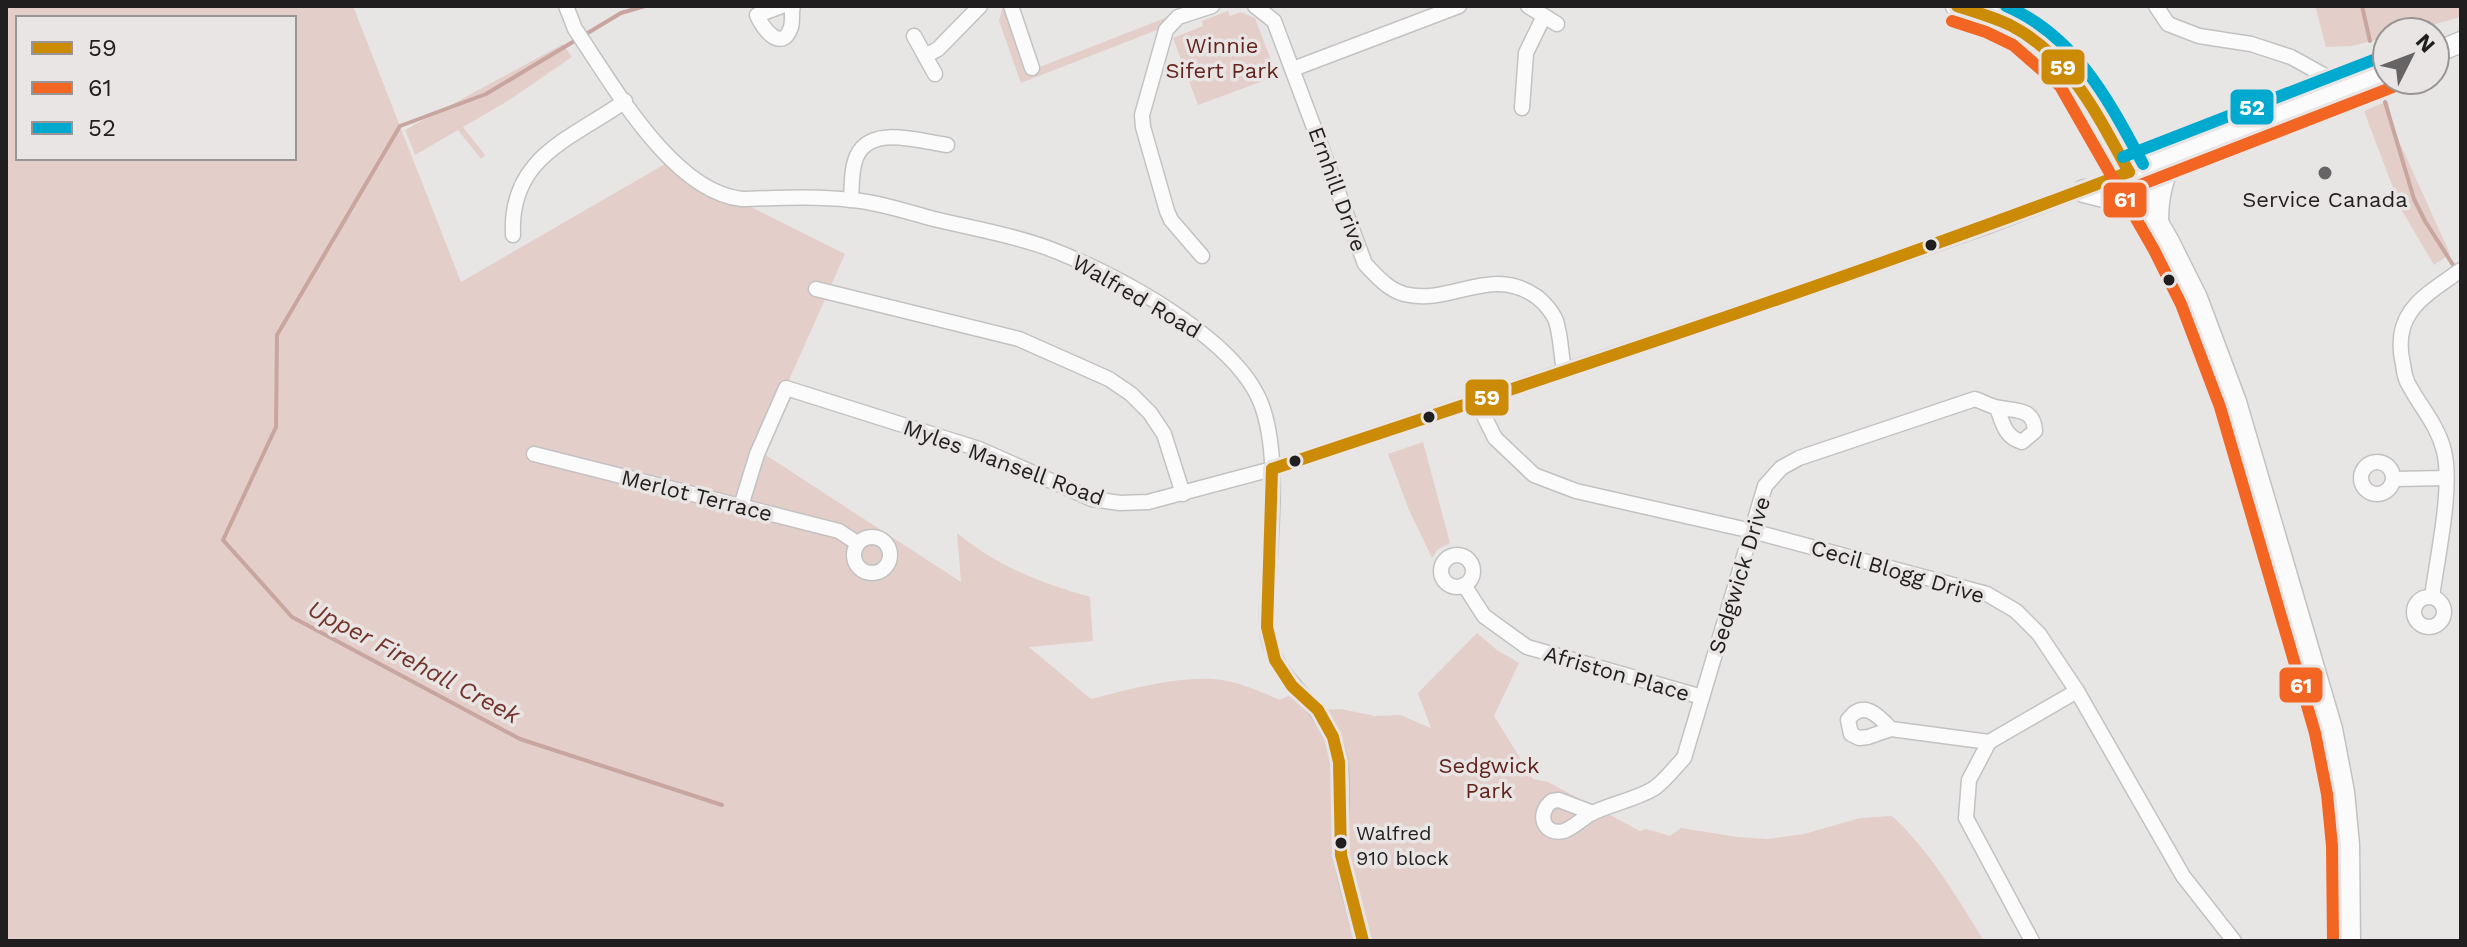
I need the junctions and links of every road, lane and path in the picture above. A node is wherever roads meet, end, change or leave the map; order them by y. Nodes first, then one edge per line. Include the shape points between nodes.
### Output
1 (566, 6) edge
2 (782, 6) edge
3 (793, 6) edge
4 (980, 6) edge
5 (1011, 6) edge
6 (1212, 6) edge
7 (1255, 6) edge
8 (1459, 6) edge
9 (1528, 6) edge
10 (1957, 6) edge
11 (2156, 6) edge
12 (1191, 9) edge
13 (1544, 16) junction
14 (1557, 24) dead end
15 (914, 36) dead end
16 (925, 56) junction
17 (1032, 68) dead end
18 (1293, 69) junction
19 (935, 74) dead end
20 (2371, 78) edge
21 (2347, 88) junction
22 (625, 101) junction
23 (1522, 108) dead end
24 (947, 145) dead end
25 (2176, 153) junction
26 (2129, 172) junction
27 (2084, 191) junction
28 (851, 200) junction
29 (2157, 224) junction
30 (513, 235) dead end
31 (1202, 256) dead end
32 (2461, 270) edge
33 (816, 289) dead end
34 (1564, 370) junction
35 (1476, 400) junction
36 (1997, 408) dead end
37 (534, 454) dead end
38 (1272, 469) junction
39 (2446, 478) junction
40 (2394, 479) dead end
41 (1183, 494) junction
42 (741, 506) junction
43 (1752, 531) junction
44 (857, 543) dead end
45 (1464, 585) dead end
46 (2432, 597) dead end
47 (2077, 691) junction
48 (1702, 697) junction
49 (1891, 729) dead end
50 (1989, 742) junction
51 (1593, 813) dead end
52 (1363, 941) edge
53 (2032, 941) edge
54 (2234, 941) edge
55 (2349, 941) edge

1 - 22 street, Walfred Road via 575,29
2 - 3 street via 757,15 769,36 786,34
4 - 16 street
5 - 17 street
6 - 12 street
7 - 18 street, Ernhill Drive via 1274,21
8 - 18 street
9 - 13 street
10 - 26 main road via 2022,32 2073,76
11 - 21 street via 2168,24 2291,57
12 - 31 street via 1166,30 1142,115 1167,211
13 - 14 street
13 - 23 street via 1526,53
15 - 16 street
16 - 19 street
18 - 34 street, Ernhill Drive via 1365,264 1405,294 1435,295 1503,282 1526,289 1556,320
20 - 21 main road
21 - 25 main road
22 - 28 street, Walfred Road via 664,153 689,177 717,193 742,199
22 - 30 street via 542,155 519,191
24 - 28 street via 884,136 864,144 855,160
25 - 26 main road
25 - 29 main road via 2157,193
26 - 27 street, Myles Mansell Road
26 - 29 main road
27 - 29 main road via 2116,199
27 - 34 street, Myles Mansell Road
28 - 38 street, Walfred Road via 1046,247 1160,305 1211,340 1255,389 1268,426
29 - 55 main road via 2196,298 2235,402 2331,729 2348,845
32 - 39 street via 2420,298 2404,319 2398,343 2407,384 2435,425 2445,453
33 - 41 street via 1019,339 1109,379 1131,394 1164,434
34 - 35 street, Myles Mansell Road
35 - 38 street, Myles Mansell Road
35 - 43 street, Cecil Blogg Drive via 1495,438 1534,475 1576,491
36 - 43 street, Sedgwick Drive via 1975,399 1799,458 1765,486
37 - 42 street, Merlot Terrace
38 - 41 street, Myles Mansell Road
38 - 52 street, Walfred Road via 1267,627 1275,660 1292,686 1318,710 1333,737 1339,762 1341,855
39 - 40 street
39 - 46 street
41 - 42 street, Myles Mansell Road via 1148,502 1092,499 979,449 786,388
42 - 44 street, Merlot Terrace via 839,531
43 - 47 street, Cecil Blogg Drive via 1987,594 2016,611 2039,634
43 - 48 street, Sedgwick Drive
45 - 48 street, Afriston Place via 1484,616 1527,647
47 - 50 street
47 - 54 street, Cecil Blogg Drive via 2183,876
48 - 51 street, Sedgwick Drive via 1684,758 1655,788
49 - 50 street
50 - 53 street via 1969,780 1966,818

